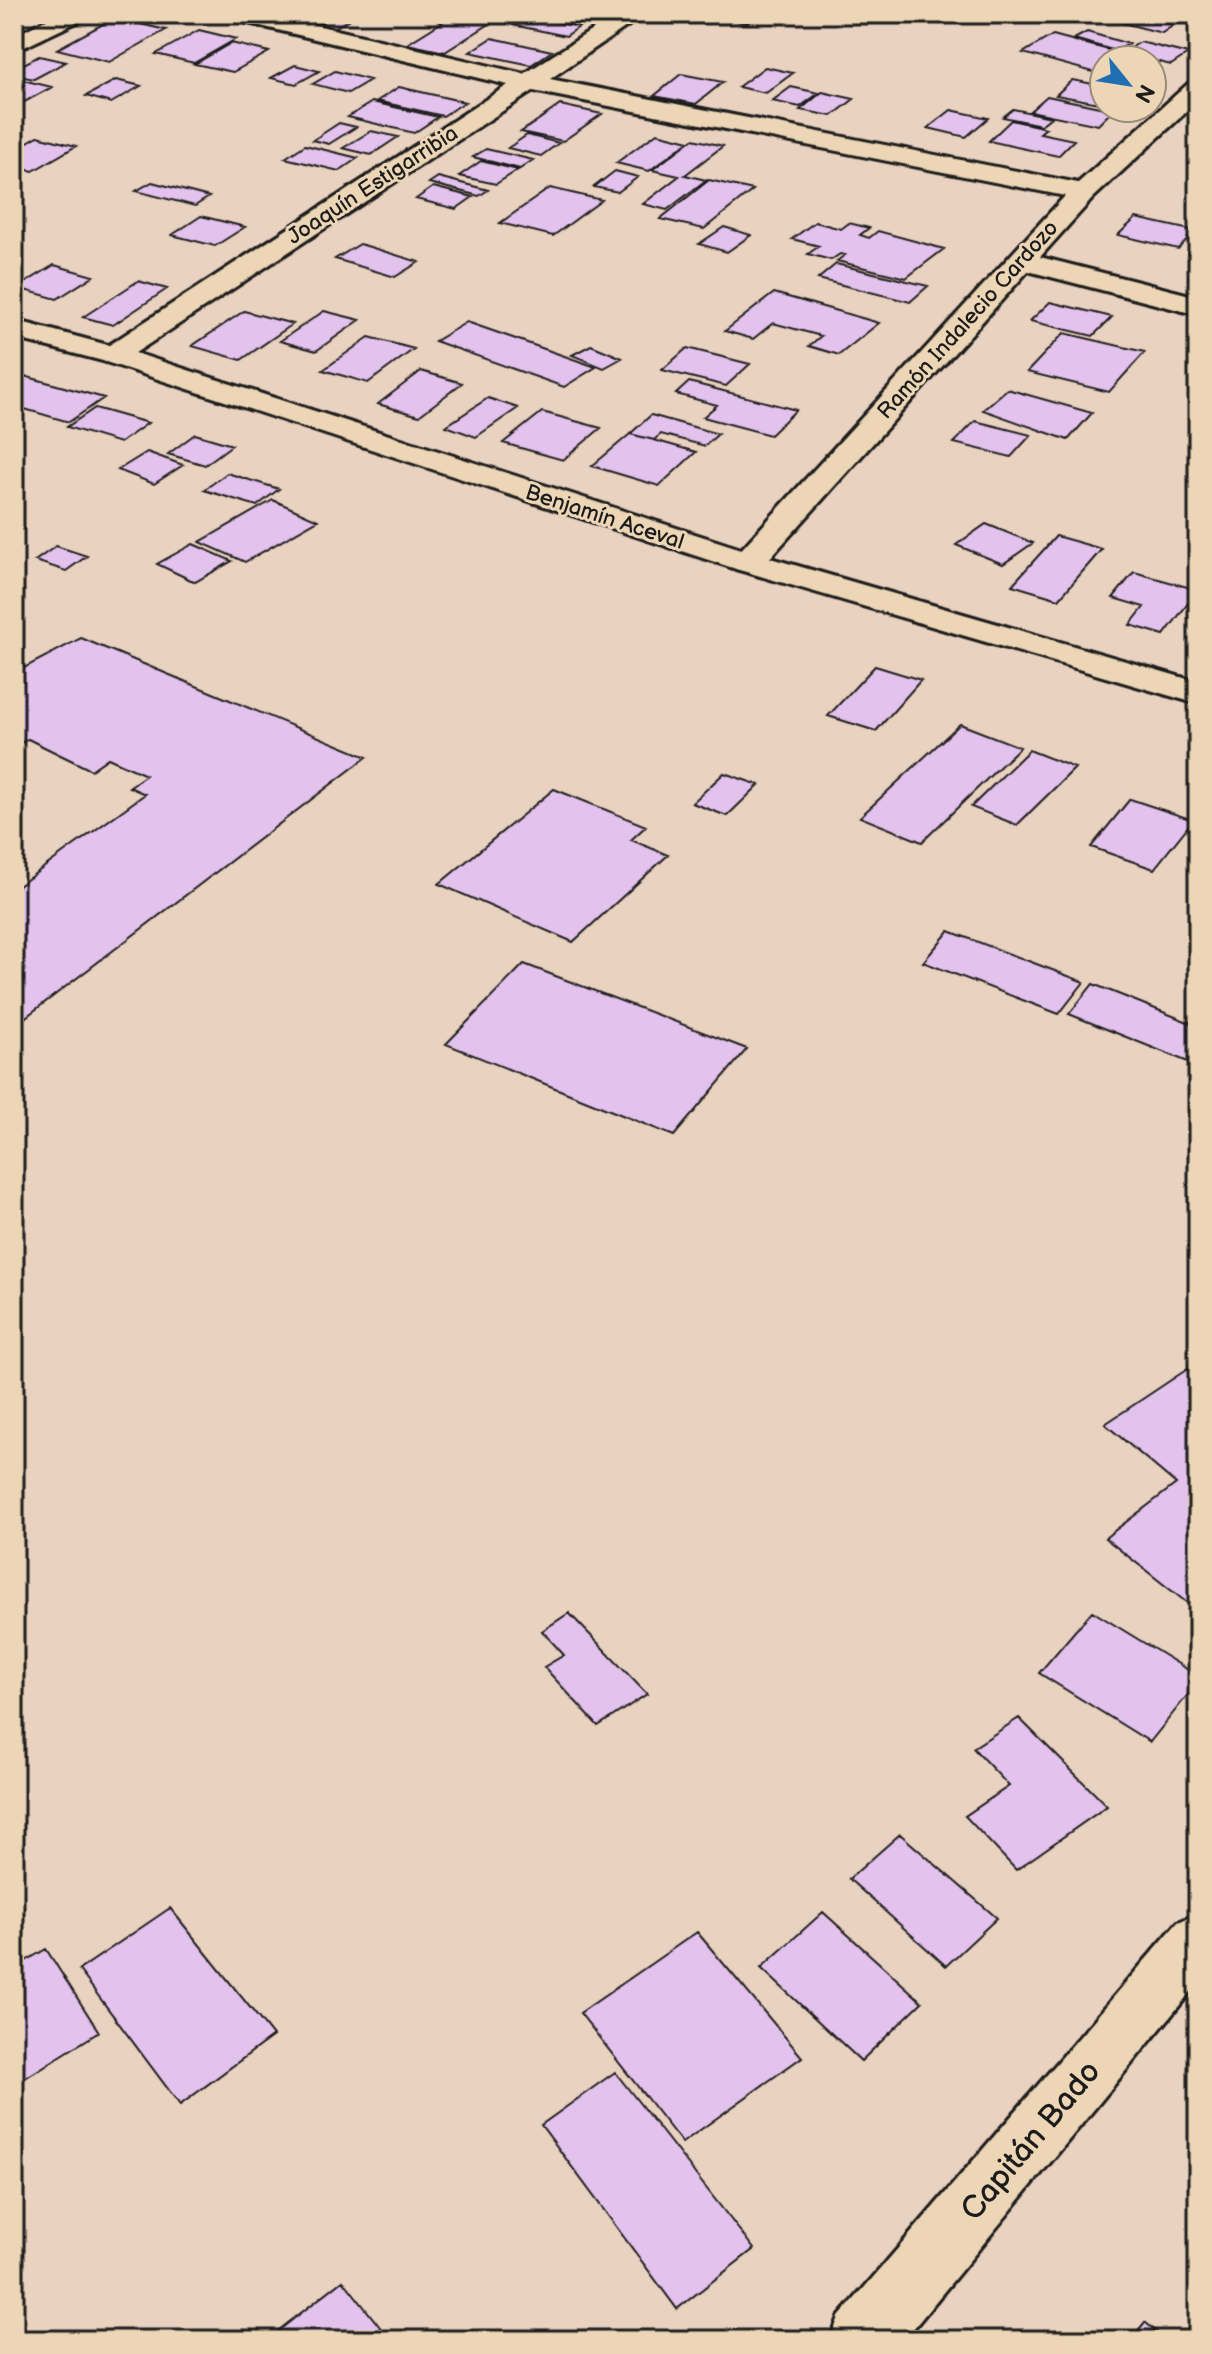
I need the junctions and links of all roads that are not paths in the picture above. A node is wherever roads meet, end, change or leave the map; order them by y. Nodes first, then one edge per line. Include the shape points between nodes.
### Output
1 (75, 14) edge
2 (239, 14) edge
3 (633, 14) edge
4 (14, 45) edge
5 (526, 82) junction
6 (1198, 88) edge
7 (1084, 192) junction
8 (1020, 260) junction
9 (1198, 306) edge
10 (14, 329) edge
11 (113, 355) junction
12 (748, 562) junction
13 (1198, 693) edge
14 (1198, 1940) edge
15 (862, 2340) edge

1 - 4 street
2 - 5 street
3 - 5 street, Joaquín Estigarribia
5 - 7 street
5 - 11 street, Joaquín Estigarribia
6 - 7 street, Ramón Indalecio Cardozo
7 - 8 street, Ramón Indalecio Cardozo
8 - 9 street
8 - 12 street, Ramón Indalecio Cardozo
10 - 11 street, Benjamín Aceval
11 - 12 street, Benjamín Aceval
12 - 13 street, Benjamín Aceval
14 - 15 street, Capitán Bado

